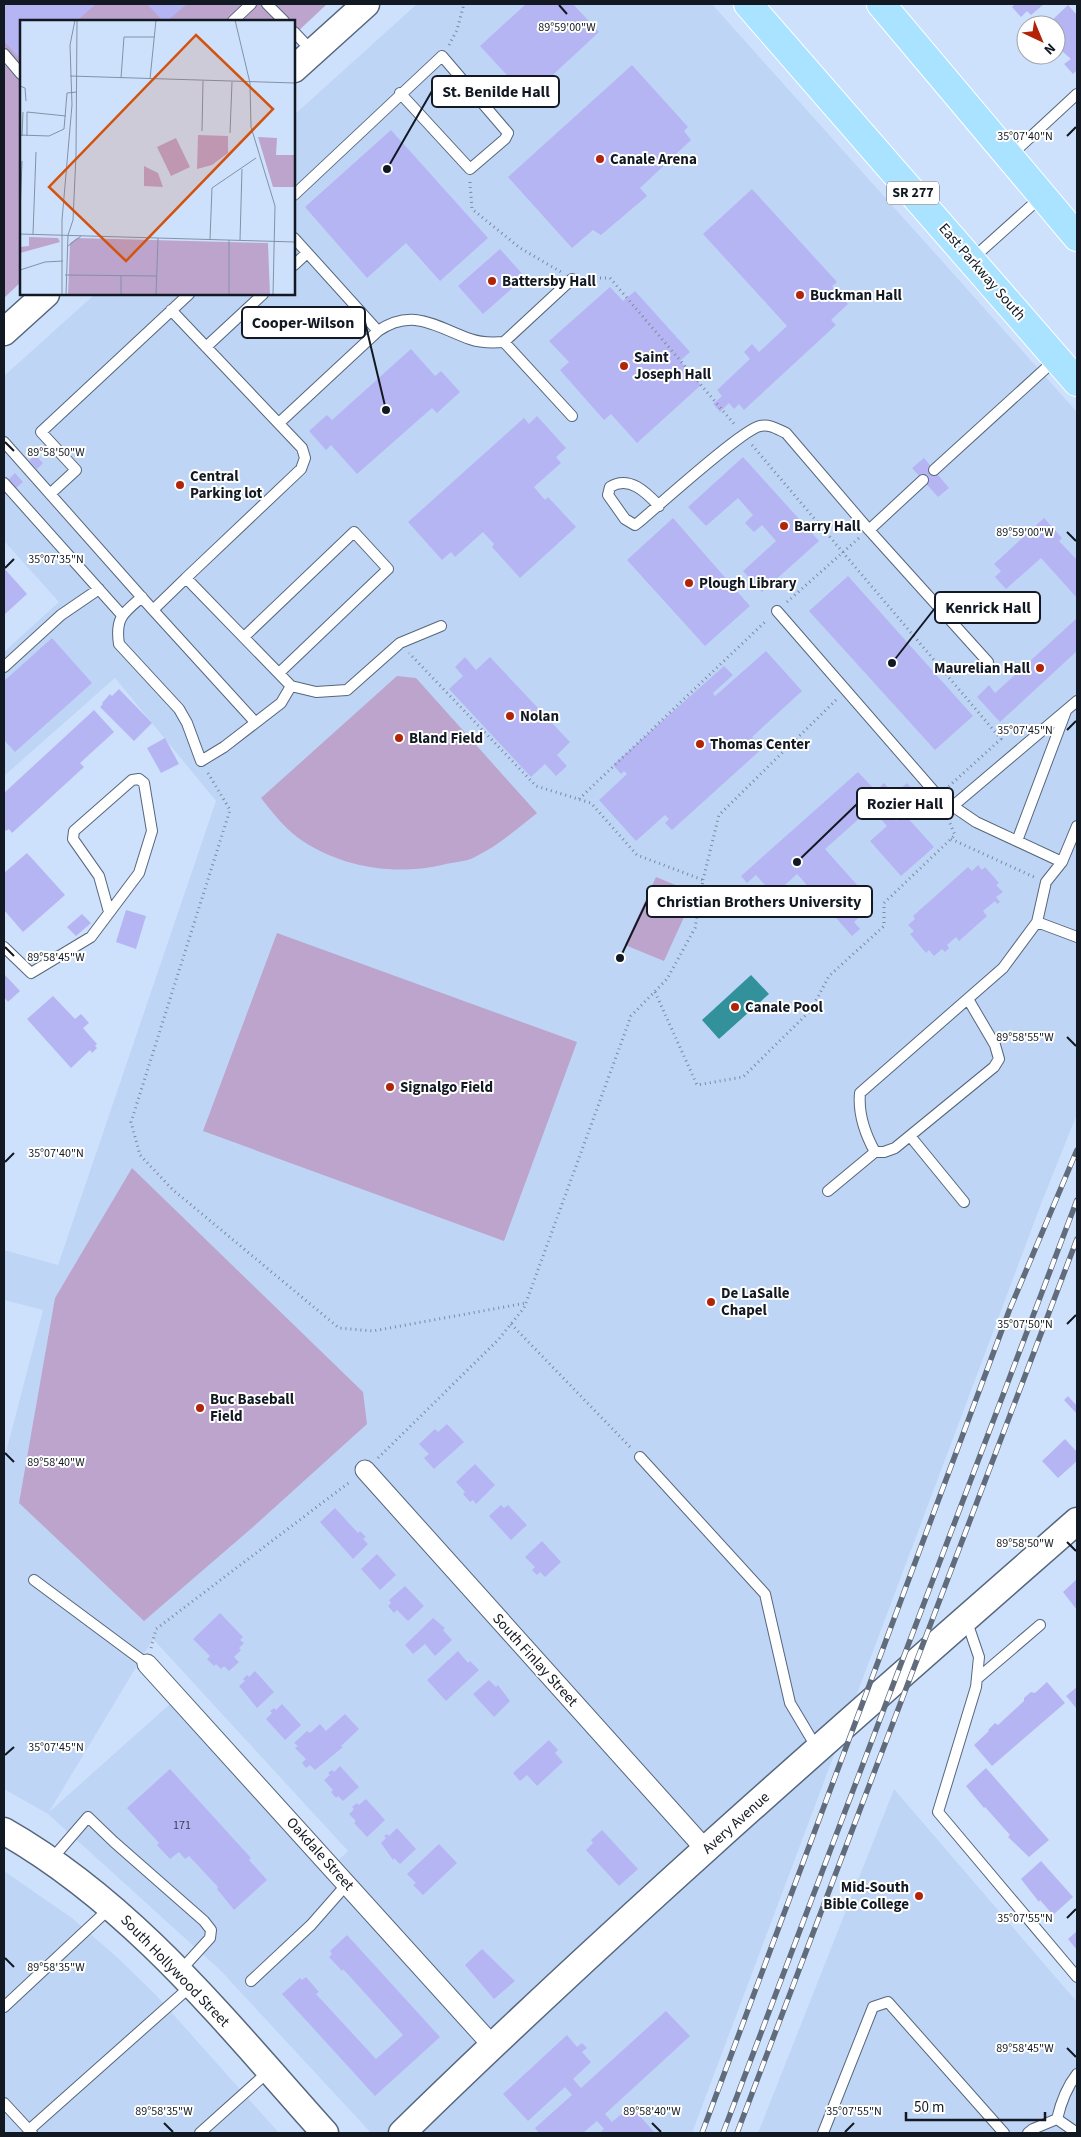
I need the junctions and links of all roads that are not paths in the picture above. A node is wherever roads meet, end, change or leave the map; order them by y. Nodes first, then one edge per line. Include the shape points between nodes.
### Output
1 (251, 4) edge
2 (268, 4) edge
3 (366, 4) edge
4 (748, 4) edge
5 (881, 4) edge
6 (234, 20) edge
7 (283, 20) edge
8 (295, 33) edge
9 (313, 52) junction
10 (4, 54) edge
11 (295, 68) edge
12 (20, 73) edge
13 (400, 93) junction
14 (1077, 94) edge
15 (1010, 157) junction
16 (295, 194) edge
17 (1043, 196) junction
18 (1077, 237) edge
19 (295, 239) edge
20 (307, 253) junction
21 (971, 260) junction
22 (295, 264) edge
23 (572, 279) road end
24 (45, 295) edge
25 (188, 295) edge
26 (262, 295) edge
27 (171, 310) junction
28 (378, 331) junction
29 (4, 332) edge
30 (504, 342) junction
31 (206, 347) junction
32 (1057, 358) junction
33 (1077, 382) edge
34 (572, 416) dead end
35 (279, 423) junction
36 (4, 442) edge
37 (934, 470) dead end
38 (923, 480) dead end
39 (4, 483) edge
40 (50, 494) junction
41 (659, 506) junction
42 (869, 530) junction
43 (186, 578) junction
44 (99, 589) junction
45 (142, 597) junction
46 (153, 610) junction
47 (777, 611) road end
48 (122, 614) junction
49 (441, 626) dead end
50 (244, 637) junction
51 (988, 662) dead end
52 (4, 667) edge
53 (279, 673) junction
54 (291, 686) junction
55 (1077, 701) edge
56 (1066, 710) junction
57 (255, 722) junction
58 (953, 806) junction
59 (1077, 826) edge
60 (1017, 841) junction
61 (1062, 862) junction
62 (109, 912) junction
63 (1037, 922) junction
64 (1077, 937) edge
65 (4, 947) edge
66 (968, 999) junction
67 (910, 1136) junction
68 (875, 1152) junction
69 (828, 1191) dead end
70 (964, 1202) dead end
71 (640, 1457) road end
72 (365, 1470) road end
73 (1077, 1521) edge
74 (34, 1580) dead end
75 (966, 1618) junction
76 (1040, 1625) dead end
77 (147, 1664) joint
78 (978, 1678) junction
79 (818, 1750) junction
80 (4, 1831) edge
81 (706, 1850) junction
82 (50, 1861) junction
83 (347, 1884) junction
84 (111, 1907) junction
85 (1077, 1977) edge
86 (185, 1979) junction
87 (251, 1981) dead end
88 (4, 2007) edge
89 (492, 2045) junction
90 (269, 2071) junction
91 (1077, 2074) edge
92 (4, 2103) edge
93 (1058, 2119) junction
94 (30, 2131) edge
95 (200, 2133) edge
96 (326, 2133) edge
97 (402, 2133) edge
98 (822, 2133) edge
99 (1004, 2133) edge
100 (1028, 2133) edge
101 (1077, 2133) edge

1 - 6 lane
2 - 7 lane
3 - 9 street
4 - 21 main road, East Parkway South / SR 277
5 - 15 main road
8 - 9 lane
9 - 11 street
10 - 12 lane
13 - 13 lane via 442,56 508,133 470,169
13 - 16 lane
14 - 15 lane
15 - 17 main road
17 - 18 main road
17 - 21 lane
19 - 20 lane
20 - 22 lane
20 - 28 lane
21 - 32 main road, East Parkway South / SR 277
23 - 30 lane
24 - 29 street
25 - 27 lane
26 - 31 lane
27 - 31 lane
27 - 40 lane via 41,432 76,470
28 - 30 lane via 390,322 417,320 434,323 484,343
28 - 35 lane
30 - 34 lane
31 - 35 lane
32 - 33 main road, East Parkway South / SR 277
32 - 37 lane
35 - 43 lane via 302,448 305,458 301,469
36 - 40 lane
38 - 42 lane
39 - 44 lane
40 - 45 lane
41 - 41 lane via 639,522 631,524 608,495 610,487 627,482 640,488
41 - 42 lane via 744,435 759,426 772,426 786,433
42 - 51 lane
43 - 46 lane
43 - 50 lane
44 - 48 lane
44 - 52 lane via 61,615
45 - 46 lane
45 - 48 lane
46 - 57 lane
47 - 58 lane via 938,796
48 - 57 lane via 117,630 119,644 179,709 201,761 224,748
49 - 54 lane via 400,643 346,690 316,692
50 - 53 lane
50 - 53 lane via 354,532 388,569
53 - 54 lane
54 - 57 lane via 281,703
55 - 56 lane
56 - 58 lane
56 - 60 lane
58 - 60 lane via 976,822
59 - 61 lane
60 - 61 lane
61 - 63 lane via 1046,882
62 - 62 lane via 99,876 72,835 132,780 139,779 144,783 152,831 139,873
62 - 65 lane via 91,937 31,973
63 - 64 lane
63 - 66 lane via 1003,968
66 - 67 lane via 995,1045 999,1059 994,1067
66 - 68 lane via 860,1093 859,1107 867,1138
67 - 68 lane via 895,1148
67 - 70 lane
68 - 69 lane
71 - 79 lane via 765,1594 790,1703
72 - 81 street, South Finlay Street
73 - 75 street, Avery Avenue
74 - 77 lane
75 - 78 lane via 979,1657
75 - 79 street, Avery Avenue
76 - 78 lane
77 - 83 street, Oakdale Street
78 - 85 lane via 938,1812
79 - 81 street, Avery Avenue
80 - 82 street, South Hollywood Street
81 - 89 street, Avery Avenue
82 - 84 street, South Hollywood Street
82 - 86 lane via 88,1816 211,1930 210,1938
83 - 87 lane via 311,1925
83 - 89 street, Oakdale Street
84 - 86 street, South Hollywood Street
84 - 88 lane
86 - 90 street, South Hollywood Street
86 - 94 lane
89 - 97 street, Avery Avenue
90 - 95 lane
90 - 96 street, South Hollywood Street
91 - 93 lane via 1061,2100
92 - 94 lane
93 - 100 lane
93 - 101 lane
98 - 99 lane via 873,2007 888,2002

